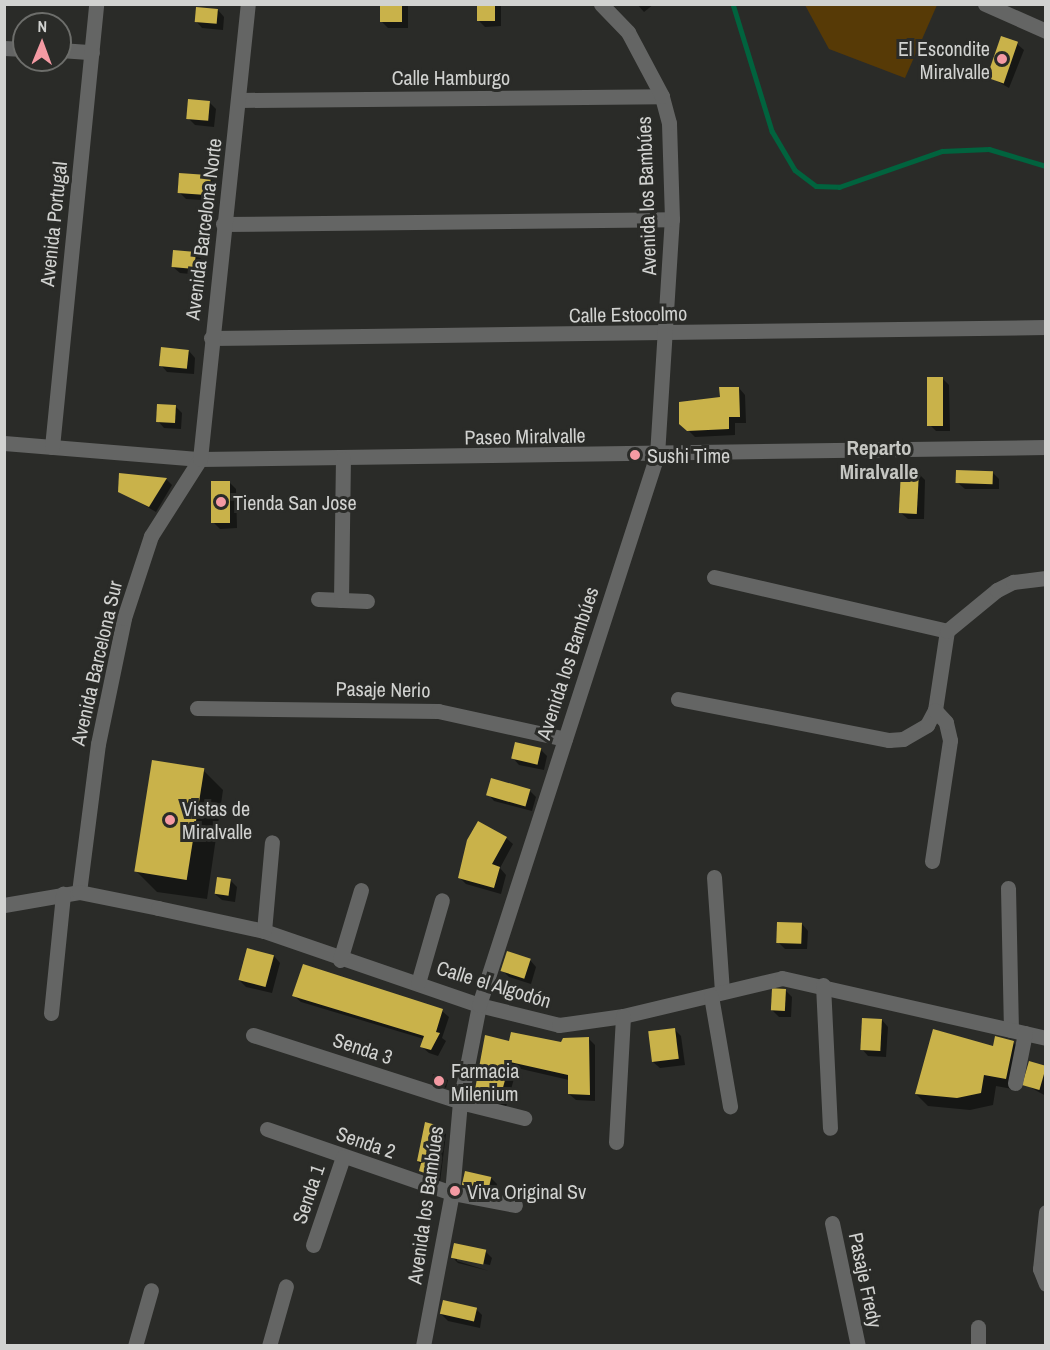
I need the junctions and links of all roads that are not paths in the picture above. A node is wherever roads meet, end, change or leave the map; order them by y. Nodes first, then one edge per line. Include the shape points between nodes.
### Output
1 (96, 4) edge
2 (248, 4) edge
3 (601, 4) edge
4 (985, 4) edge
5 (1046, 32) edge
6 (72, 51) edge
7 (92, 52) junction
8 (662, 96) junction
9 (240, 100) junction
10 (672, 219) junction
11 (224, 224) junction
12 (1046, 327) edge
13 (668, 335) junction
14 (212, 338) junction
15 (4, 443) edge
16 (52, 447) junction
17 (1046, 447) edge
18 (657, 454) junction
19 (200, 459) junction
20 (343, 459) junction
21 (714, 577) dead end
22 (1046, 579) edge
23 (318, 599) dead end
24 (341, 600) junction
25 (367, 601) dead end
26 (947, 631) junction
27 (678, 699) dead end
28 (197, 708) dead end
29 (935, 710) junction
30 (565, 739) junction
31 (272, 842) dead end
32 (932, 861) dead end
33 (714, 878) dead end
34 (1008, 888) dead end
35 (361, 890) dead end
36 (79, 892) junction
37 (63, 894) junction
38 (442, 900) dead end
39 (4, 905) edge
40 (264, 931) junction
41 (340, 960) junction
42 (418, 983) junction
43 (824, 986) junction
44 (717, 994) junction
45 (479, 1005) junction
46 (51, 1013) dead end
47 (623, 1016) junction
48 (1018, 1032) junction
49 (253, 1035) dead end
50 (1046, 1038) edge
51 (1015, 1083) dead end
52 (460, 1102) junction
53 (730, 1106) dead end
54 (524, 1118) dead end
55 (830, 1128) dead end
56 (267, 1129) dead end
57 (616, 1142) dead end
58 (343, 1157) junction
59 (452, 1193) junction
60 (515, 1205) dead end
61 (1046, 1212) edge
62 (832, 1223) dead end
63 (313, 1245) dead end
64 (1046, 1284) edge
65 (286, 1286) dead end
66 (151, 1290) dead end
67 (978, 1327) dead end
68 (135, 1346) edge
69 (269, 1346) edge
70 (423, 1346) edge
71 (858, 1346) edge
72 (978, 1346) edge

1 - 7 street, Avenida Portugal
2 - 9 street, Avenida Barcelona Norte
3 - 8 street, Avenida los Bambúes via 628,32
4 - 5 street
6 - 7 street
7 - 16 street, Avenida Portugal
8 - 9 street, Calle Hamburgo
8 - 10 street, Avenida los Bambúes via 669,123
9 - 11 street, Avenida Barcelona Norte
10 - 11 street
10 - 13 street, Avenida los Bambúes
11 - 14 street, Avenida Barcelona Norte
12 - 13 street, Calle Estocolmo
13 - 14 street, Calle Estocolmo
13 - 18 street, Avenida los Bambúes
14 - 19 street, Avenida Barcelona Norte
15 - 16 street, Paseo Miralvalle
16 - 19 street, Paseo Miralvalle
17 - 18 street, Paseo Miralvalle
18 - 20 street, Paseo Miralvalle
18 - 30 street, Avenida los Bambúes
19 - 20 street, Paseo Miralvalle
19 - 36 street, Avenida Barcelona Sur via 151,536 124,618 98,744
20 - 24 street
21 - 26 street
22 - 26 street via 1013,582 997,590
23 - 24 street
24 - 25 street
26 - 29 street
27 - 29 street via 889,740 916,734 927,725
28 - 30 street, Pasaje Nerio via 438,711
29 - 32 street via 946,722 950,740
30 - 45 street, Avenida los Bambúes
31 - 40 street
33 - 44 street
34 - 48 street
35 - 41 street
36 - 37 street, Calle el Algodón
36 - 40 street, Calle el Algodón
37 - 39 street, Calle el Algodón
37 - 46 street
38 - 42 street
40 - 41 street, Calle el Algodón
41 - 42 street, Calle el Algodón
42 - 45 street, Calle el Algodón
43 - 44 street, Calle el Algodón via 782,978
43 - 48 street, Calle el Algodón
43 - 55 street
44 - 47 street, Calle el Algodón
44 - 53 street
45 - 47 street, Calle el Algodón via 559,1025
45 - 52 street, Avenida los Bambúes
47 - 57 street
48 - 50 street, Calle el Algodón
48 - 51 street
49 - 52 street, Senda 3
52 - 54 street, Senda 3
52 - 59 street, Avenida los Bambúes
56 - 58 street, Senda 2
58 - 59 street, Senda 2
58 - 63 street, Senda 1
59 - 60 street, Senda 2
59 - 70 street, Avenida los Bambúes
61 - 64 street via 1040,1269
62 - 71 street, Pasaje Fredy
65 - 69 street
66 - 68 street
67 - 72 street

